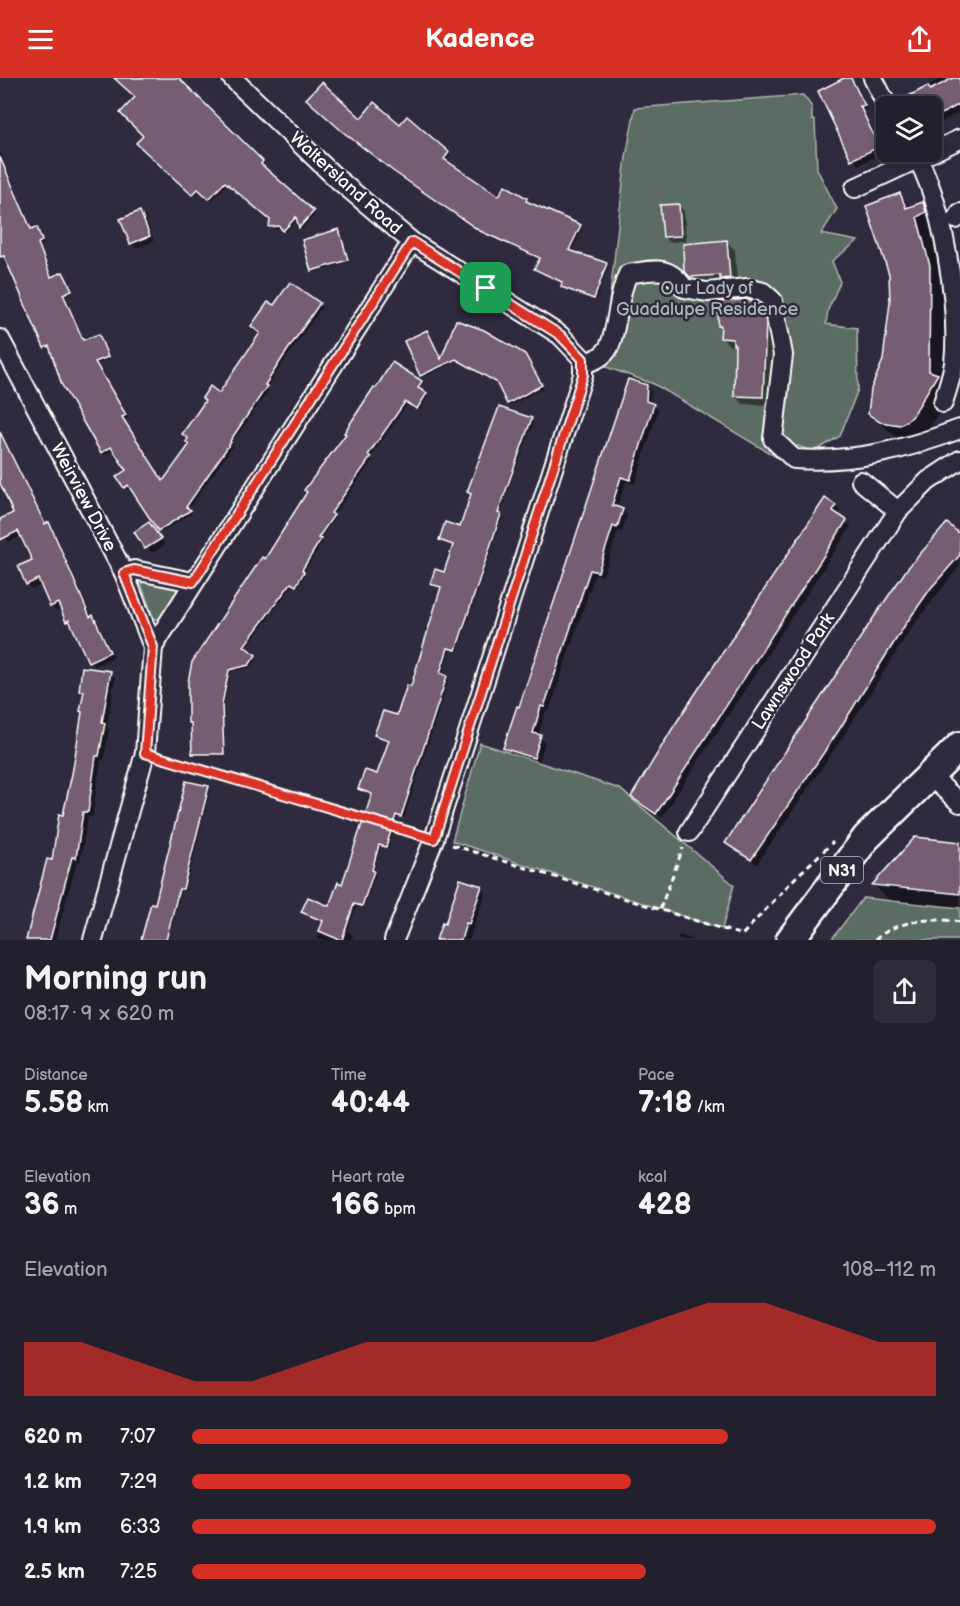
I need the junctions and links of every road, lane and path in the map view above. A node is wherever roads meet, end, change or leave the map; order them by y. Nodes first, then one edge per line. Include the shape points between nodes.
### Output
1 (232, 78) edge
2 (873, 78) edge
3 (882, 96) edge
4 (960, 139) edge
5 (942, 146) edge
6 (903, 162) edge
7 (919, 162) edge
8 (855, 188) dead end
9 (412, 242) junction
10 (0, 339) edge
11 (583, 364) junction
12 (943, 403) dead end
13 (960, 429) edge
14 (960, 460) edge
15 (861, 481) dead end
16 (898, 511) junction
17 (124, 573) junction
18 (193, 582) junction
19 (153, 647) junction
20 (960, 746) edge
21 (145, 753) junction
22 (929, 775) junction
23 (960, 803) edge
24 (689, 832) joint
25 (434, 839) junction
26 (837, 839) dead end
27 (660, 909) junction
28 (960, 922) edge
29 (742, 935) junction
30 (93, 940) edge
31 (394, 940) edge
32 (741, 940) edge
33 (790, 940) edge
34 (874, 940) edge

1 - 9 street, Waltersland Road via 335,177
2 - 3 street
4 - 5 street
6 - 8 street
7 - 12 street via 937,200 949,251 955,361
9 - 11 street, Waltersland Road via 560,335 583,359
9 - 18 street
10 - 17 street, Weirview Drive
11 - 13 street via 598,360 609,348 619,292 628,274 657,269 676,276 684,288 706,292 747,288 763,292 773,301 783,355 773,439 794,459 858,459 903,450
11 - 25 street via 583,375
14 - 16 street, Lawnswood Park via 928,481
15 - 16 street
16 - 24 street, Lawnswood Park
17 - 18 street via 134,570
17 - 19 street, Weirview Drive
18 - 19 street
19 - 21 street, Weirview Drive
20 - 22 highway, N31
21 - 25 path
21 - 30 street, Weirview Drive
22 - 23 street
22 - 33 highway, N31 via 866,838
24 - 27 path
25 - 27 path
25 - 31 street
26 - 29 path
27 - 29 path
28 - 34 path via 924,920
29 - 32 path

